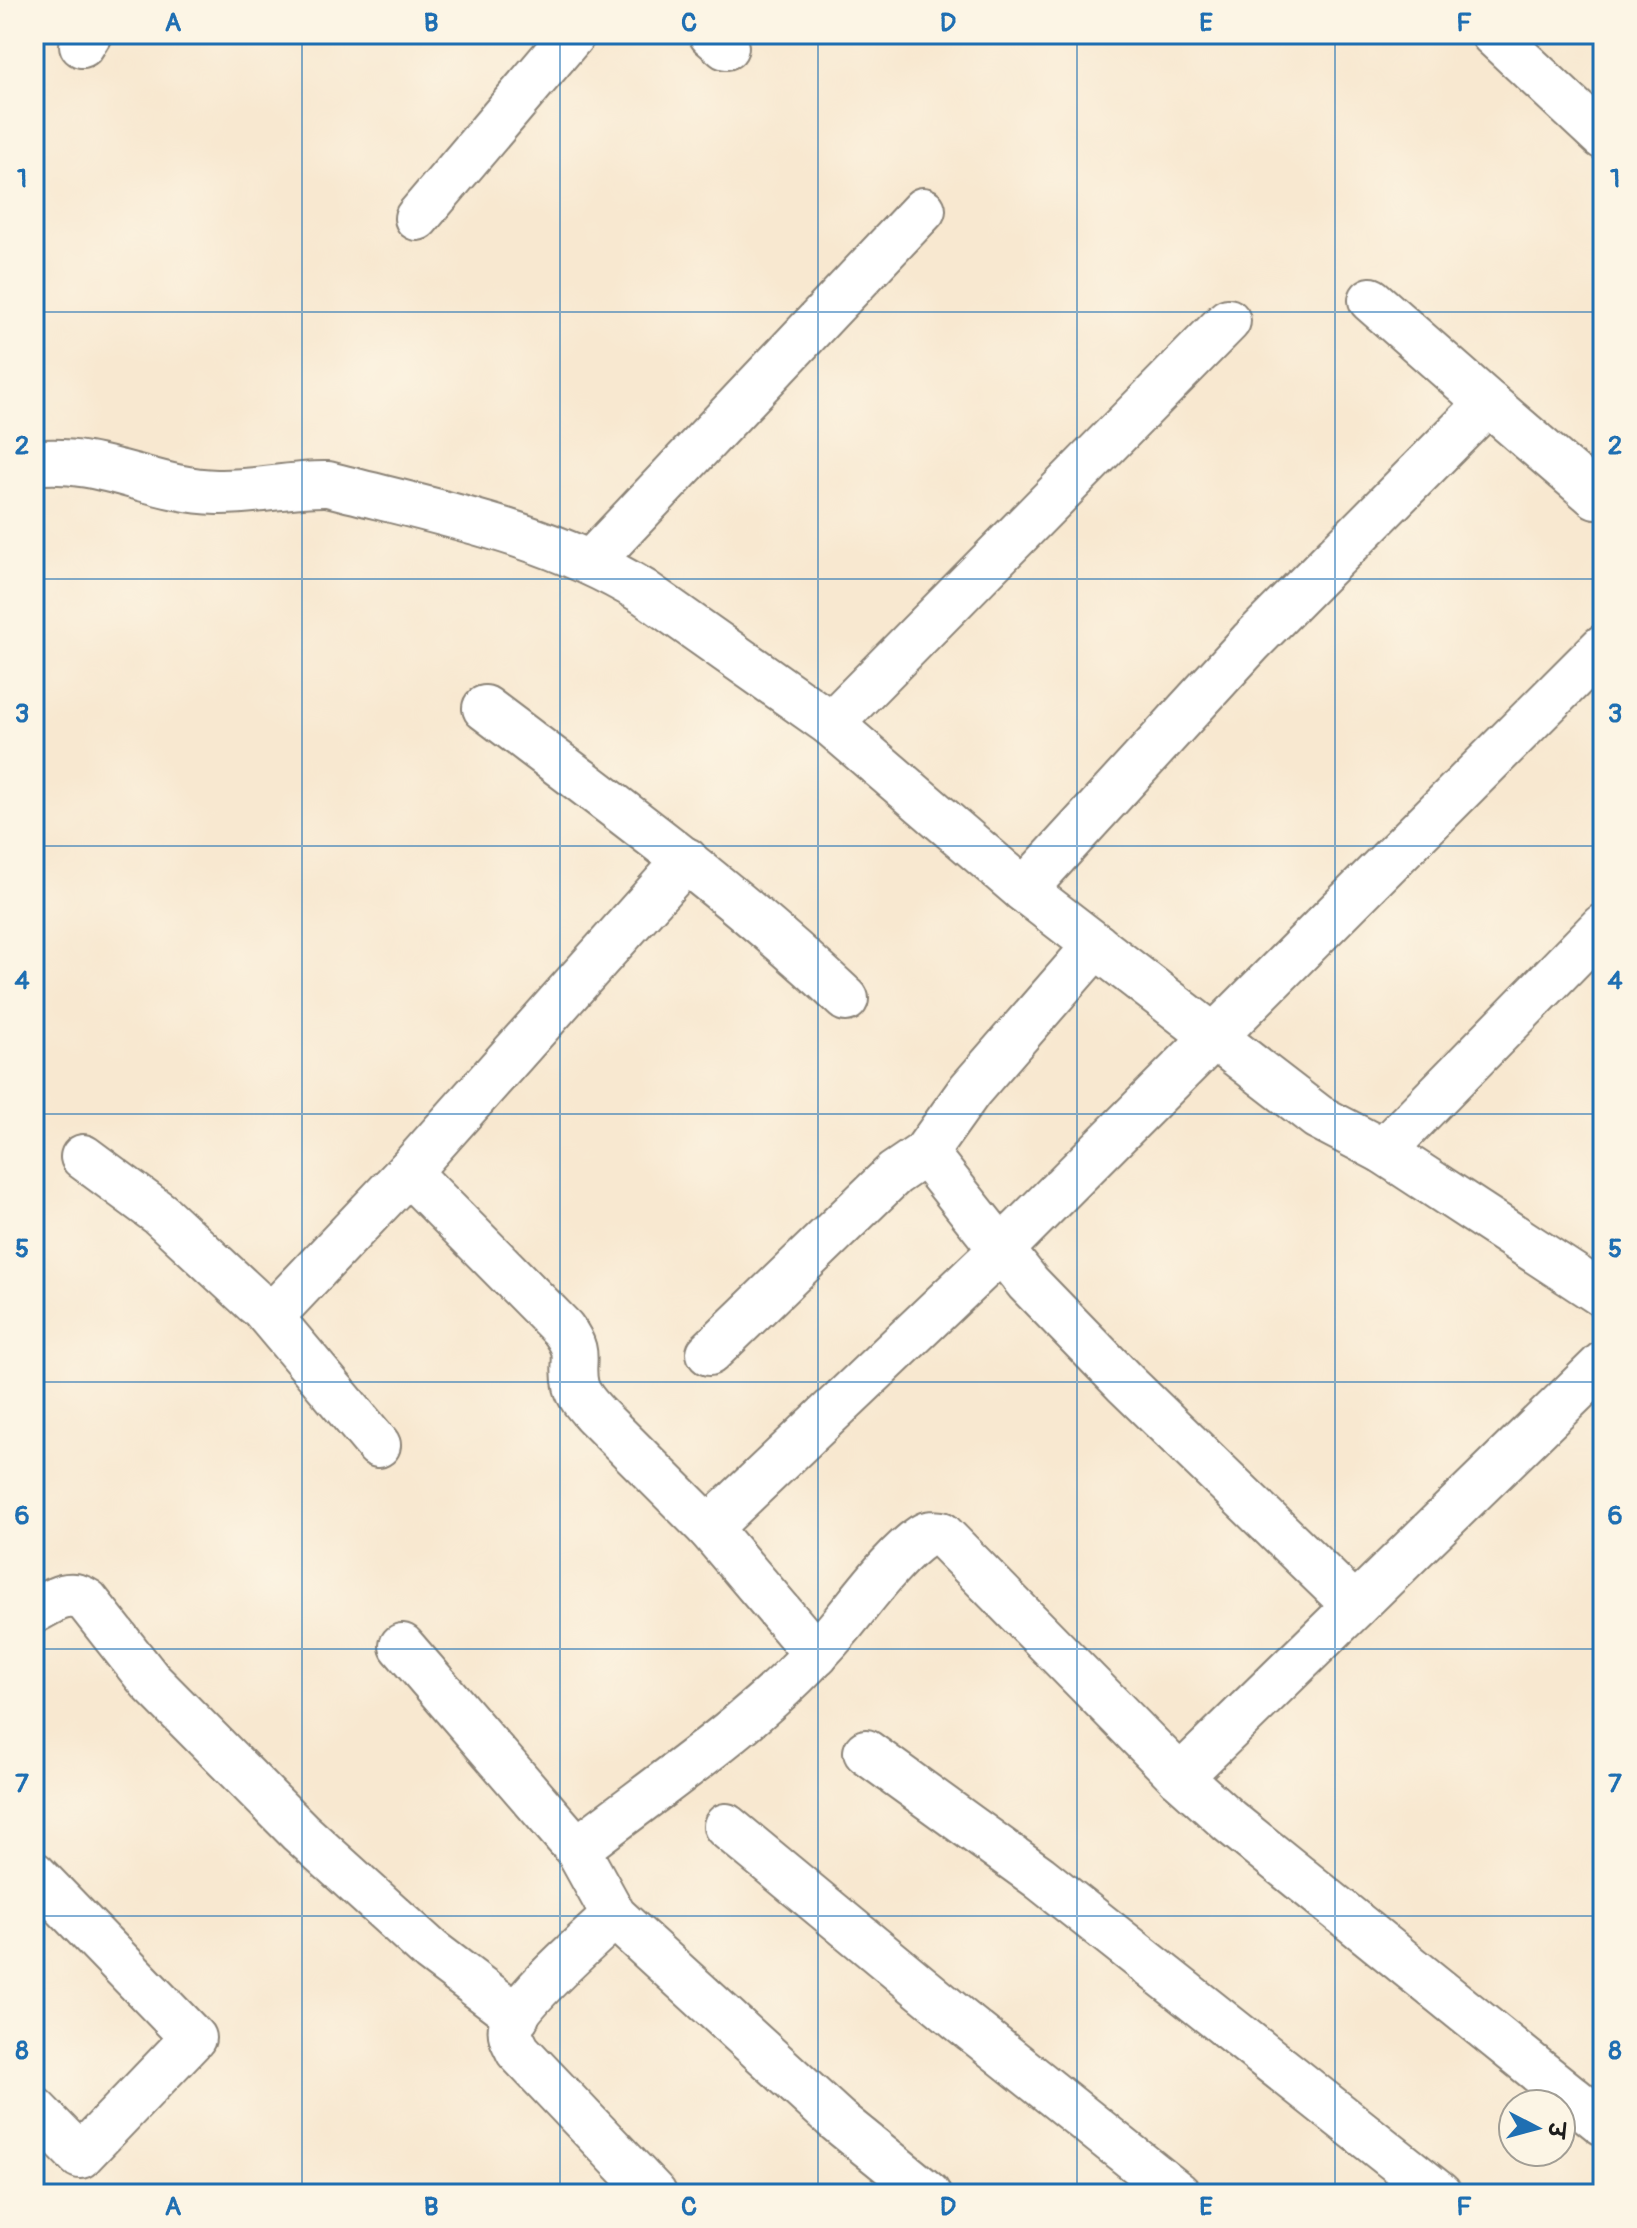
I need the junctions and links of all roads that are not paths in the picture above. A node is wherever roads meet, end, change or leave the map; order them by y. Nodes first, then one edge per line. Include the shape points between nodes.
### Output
1 (573, 34) edge
2 (1493, 34) edge
3 (1603, 137) edge
4 (923, 210) dead end
5 (417, 218) dead end
6 (1371, 300) dead end
7 (1228, 321) dead end
8 (1488, 403) junction
9 (34, 463) edge
10 (1596, 496) dead end
11 (591, 562) junction
12 (1603, 647) edge
13 (485, 708) dead end
14 (831, 724) junction
15 (686, 860) junction
16 (1024, 890) junction
17 (1603, 926) edge
18 (1096, 945) junction
19 (846, 999) dead end
20 (1216, 1037) junction
21 (1383, 1151) junction
22 (925, 1153) junction
23 (83, 1157) dead end
24 (408, 1172) junction
25 (1001, 1250) junction
26 (1603, 1295) edge
27 (261, 1306) junction
28 (709, 1353) dead end
29 (1603, 1364) edge
30 (378, 1445) dead end
31 (709, 1528) junction
32 (1355, 1606) junction
33 (34, 1611) edge
34 (402, 1646) dead end
35 (816, 1654) junction
36 (866, 1752) dead end
37 (1180, 1777) junction
38 (726, 1826) dead end
39 (577, 1849) junction
40 (34, 1874) edge
41 (614, 1916) junction
42 (517, 2016) junction
43 (34, 2109) edge
44 (1603, 2123) edge
45 (654, 2194) edge
46 (928, 2194) edge
47 (1178, 2194) edge
48 (1439, 2194) edge

1 - 5 street
2 - 3 street
4 - 11 street
6 - 8 street
7 - 14 street
8 - 10 street
8 - 16 street via 1251,642
9 - 11 street via 78,461 217,492 328,484 531,538
11 - 14 street via 644,592
12 - 20 street
13 - 15 street
14 - 16 street
15 - 19 street
15 - 24 street
16 - 18 street
17 - 21 street
18 - 20 street
18 - 22 street via 970,1090
20 - 21 street via 1318,1117
20 - 25 street
21 - 26 street
22 - 25 street
22 - 28 street via 894,1174
23 - 27 street via 160,1214
24 - 27 street via 281,1306
24 - 31 street via 563,1329 577,1355 581,1397
25 - 31 street
25 - 32 street via 1126,1384
27 - 30 street
29 - 32 street
31 - 35 street
32 - 37 street
33 - 42 street via 66,1595 87,1601 150,1681 300,1832 431,1951
34 - 39 street
35 - 37 street via 910,1548 928,1534 941,1534
35 - 39 street via 720,1741
36 - 48 street via 1039,1877
37 - 44 street
38 - 47 street
39 - 41 street
40 - 43 street via 193,2038 80,2156
41 - 42 street via 540,1986
41 - 46 street via 838,2121
42 - 45 street via 511,2027 518,2051

